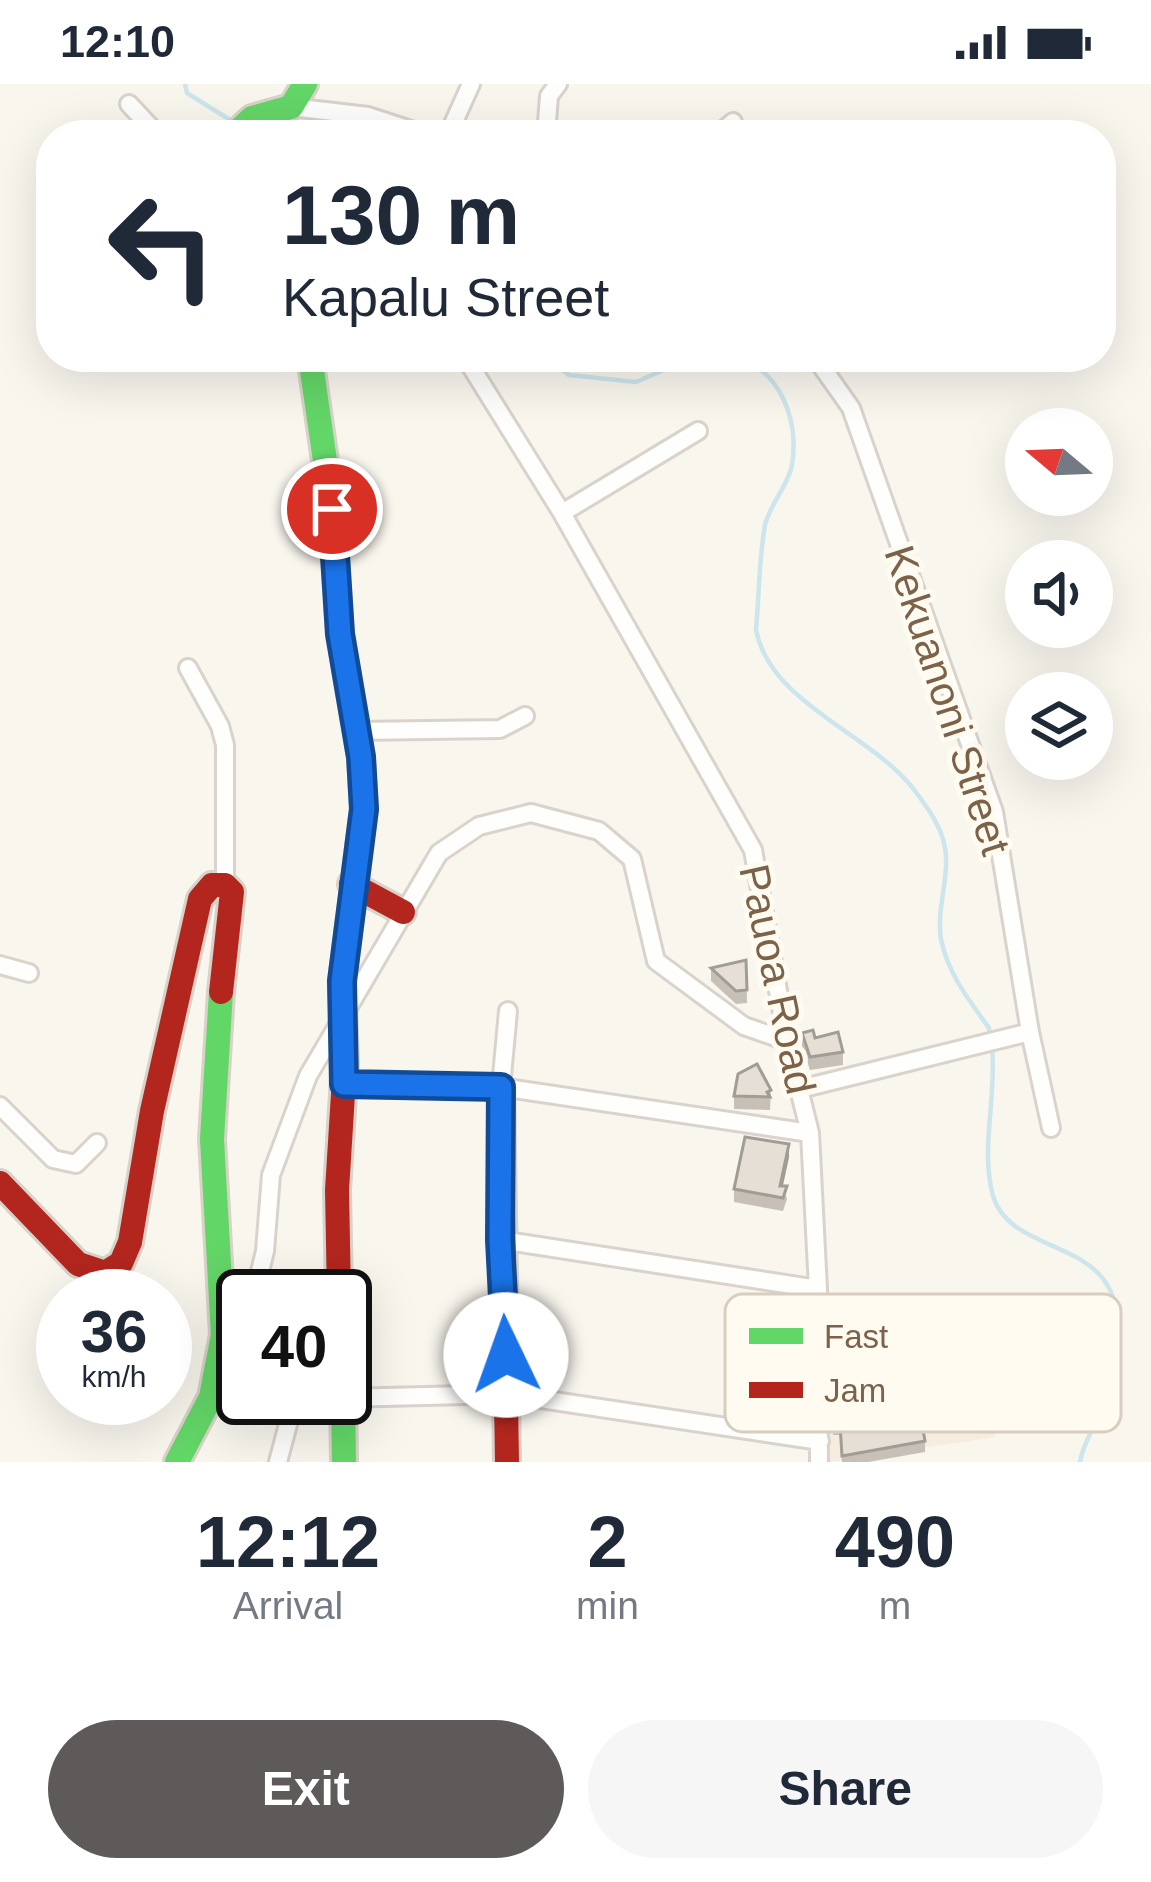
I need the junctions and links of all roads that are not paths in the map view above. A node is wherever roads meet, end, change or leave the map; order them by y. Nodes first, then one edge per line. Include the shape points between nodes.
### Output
1 (304, 84) edge
2 (471, 84) edge
3 (558, 84) edge
4 (130, 104) dead end
5 (291, 107) junction
6 (144, 120) edge
7 (260, 120) edge
8 (380, 120) edge
9 (455, 120) edge
10 (547, 120) edge
11 (312, 372) edge
12 (474, 372) edge
13 (826, 372) edge
14 (698, 431) dead end
15 (562, 513) junction
16 (188, 668) dead end
17 (525, 716) dead end
18 (357, 731) junction
19 (351, 884) junction
20 (225, 885) junction
21 (403, 912) junction
22 (0, 964) edge
23 (29, 973) dead end
24 (344, 1010) junction
25 (508, 1011) dead end
26 (1030, 1033) junction
27 (788, 1041) junction
28 (344, 1084) junction
29 (501, 1087) junction
30 (800, 1088) junction
31 (0, 1106) edge
32 (1051, 1128) dead end
33 (810, 1133) junction
34 (98, 1143) dead end
35 (0, 1183) edge
36 (500, 1240) junction
37 (86, 1269) edge
38 (118, 1269) edge
39 (261, 1269) edge
40 (339, 1269) edge
41 (818, 1289) junction
42 (818, 1294) edge
43 (216, 1388) edge
44 (212, 1391) junction
45 (507, 1394) junction
46 (372, 1397) edge
47 (288, 1425) edge
48 (343, 1425) edge
49 (725, 1427) edge
50 (760, 1432) edge
51 (820, 1432) edge
52 (820, 1441) junction
53 (176, 1462) edge
54 (278, 1462) edge
55 (344, 1462) edge
56 (507, 1462) edge
57 (819, 1462) edge

1 - 5 street
2 - 9 street
3 - 10 street
4 - 6 street
5 - 7 street
5 - 8 street
11 - 18 street
12 - 15 street, Pauoa Road
13 - 26 street, Kekuanoni Street via 851,408 994,812
14 - 15 street
15 - 27 street, Pauoa Road via 753,850
16 - 20 street via 225,745
17 - 18 street via 500,729
18 - 19 street via 364,809
19 - 21 street
19 - 24 street
20 - 38 street via 212,885 200,899 130,1242
20 - 44 street via 233,899 212,1067 222,1281
21 - 24 street
21 - 27 street via 439,853 479,826 531,813 599,831 632,859 656,961 744,1026
22 - 23 street
24 - 28 street
24 - 39 street via 308,1076 271,1175
25 - 29 street
26 - 30 street
26 - 32 street, Kekuanoni Street
27 - 30 street, Pauoa Road
28 - 29 street
28 - 40 street
29 - 33 street
29 - 36 street
30 - 33 street, Pauoa Road
31 - 34 street via 53,1159 76,1164
33 - 41 street, Pauoa Road
35 - 37 street
36 - 41 street
36 - 45 street
41 - 42 street, Pauoa Road
43 - 44 street
44 - 53 street
45 - 46 street
45 - 49 street
45 - 56 street
47 - 54 street
48 - 55 street
50 - 52 street
51 - 52 street, Pauoa Road
52 - 57 street, Pauoa Road

